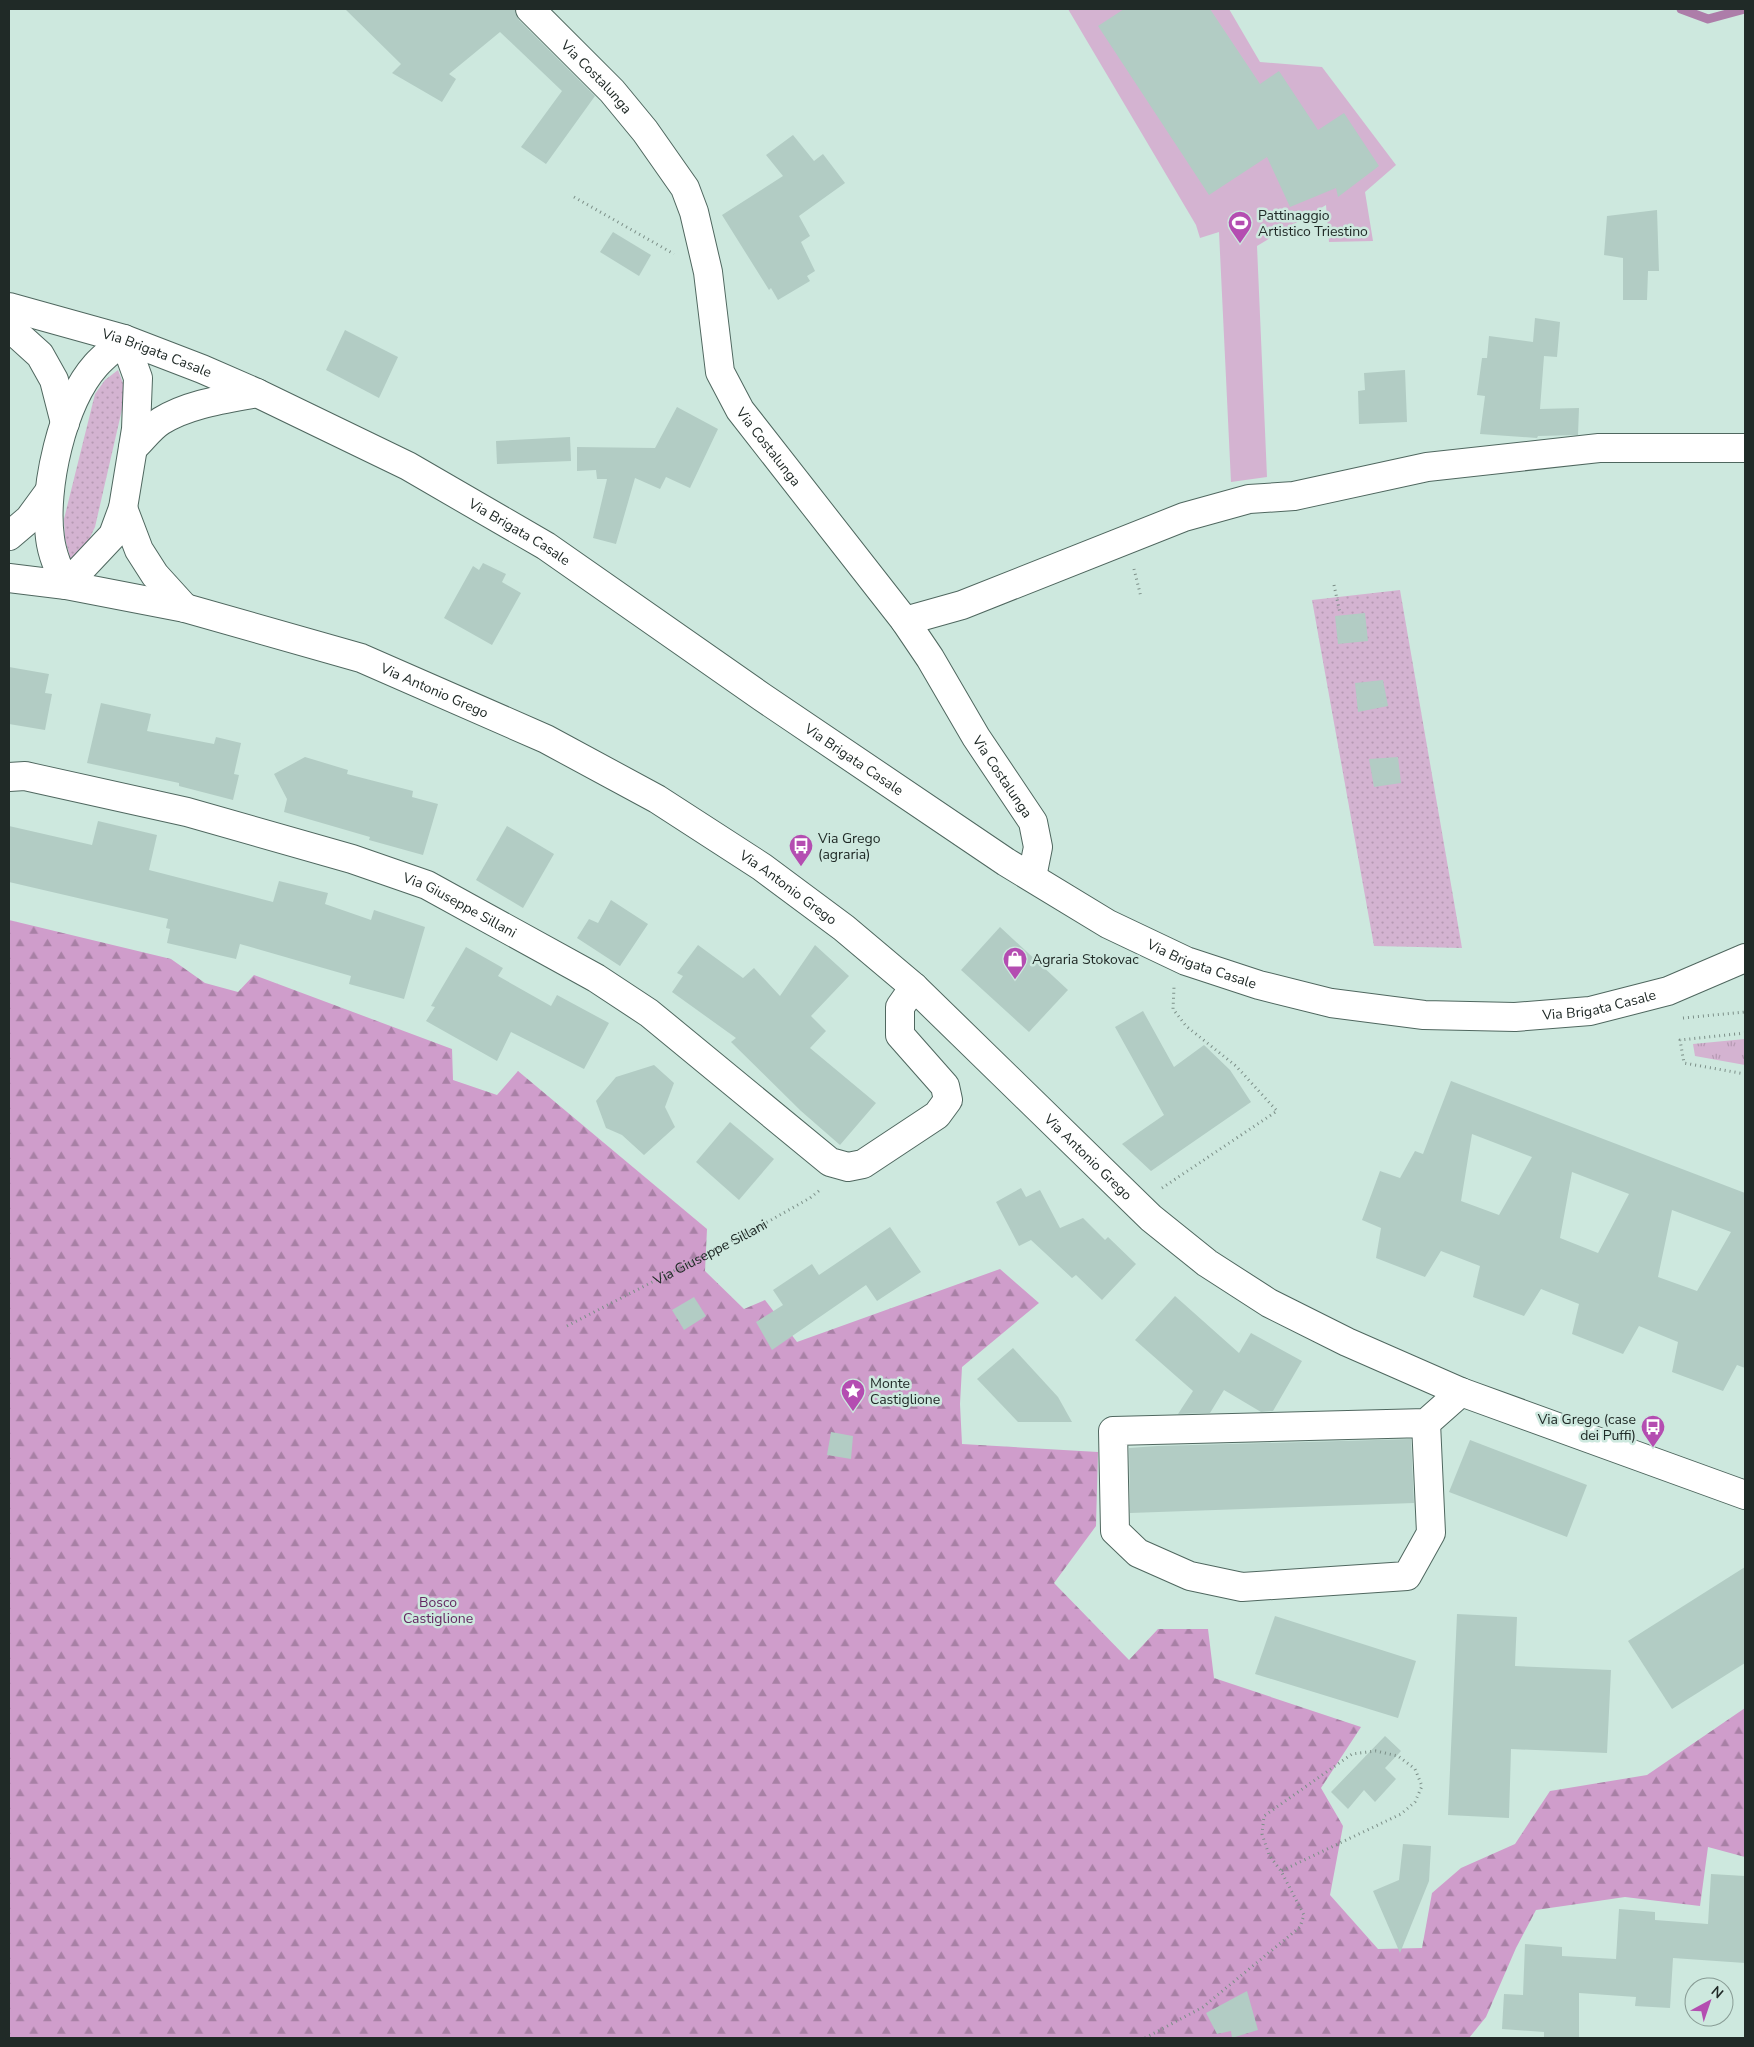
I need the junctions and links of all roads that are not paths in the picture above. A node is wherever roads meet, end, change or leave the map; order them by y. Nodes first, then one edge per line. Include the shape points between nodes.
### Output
1 (530, 9) edge
2 (9, 307) edge
3 (9, 327) edge
4 (124, 339) junction
5 (257, 393) junction
6 (65, 423) junction
7 (133, 448) junction
8 (1745, 448) edge
9 (48, 493) junction
10 (123, 508) junction
11 (9, 536) edge
12 (9, 578) edge
13 (66, 585) junction
14 (185, 608) junction
15 (905, 621) junction
16 (9, 777) edge
17 (1032, 878) junction
18 (1745, 958) edge
19 (914, 987) junction
20 (1461, 1392) junction
21 (1426, 1423) junction
22 (1745, 1495) edge

1 - 15 street, Via Costalunga via 612,91 685,188 708,272 720,372 740,410
2 - 4 street, Via Brigata Casale
3 - 6 street via 40,355 54,380
4 - 5 street, Via Brigata Casale
4 - 6 street via 95,366
4 - 7 street via 138,378
5 - 7 street via 216,401 167,418
5 - 17 street, Via Brigata Casale via 408,466 546,546
6 - 9 street
7 - 10 street
8 - 15 street via 1600,448 1427,467 1294,496 1249,499 1184,517 962,605
9 - 11 street via 29,519
9 - 13 street via 50,538 55,562
10 - 13 street via 113,535
10 - 14 street via 139,550 155,575
12 - 13 street, Via Antonio Grego
13 - 14 street, Via Antonio Grego
14 - 19 street, Via Antonio Grego via 361,658 546,739 657,799 762,867 844,928
15 - 17 street, Via Costalunga via 1033,822 1038,847
16 - 19 street, Via Giuseppe Sillani via 24,776 188,812 352,859 427,885 596,978 649,1013 830,1162 848,1167 863,1164 883,1153 937,1115 948,1100 945,1086 900,1035 900,1007
17 - 18 street, Via Brigata Casale via 1108,924 1186,961 1259,986 1331,1003 1424,1015 1515,1017 1590,1012 1668,991
19 - 20 street, Via Antonio Grego via 1152,1218 1207,1263 1278,1307 1347,1342
20 - 21 street
20 - 22 street, Via Antonio Grego
21 - 21 street via 1113,1431 1115,1531 1138,1553 1190,1576 1242,1587 1407,1576 1431,1532

